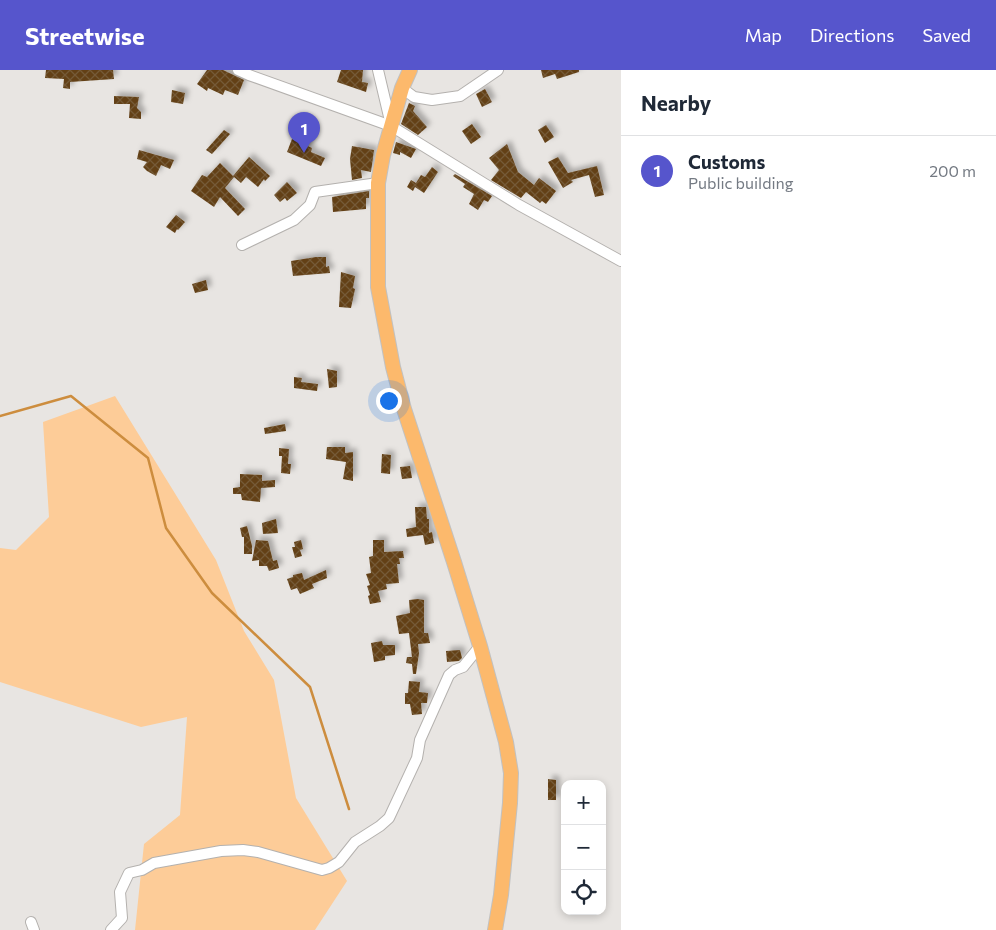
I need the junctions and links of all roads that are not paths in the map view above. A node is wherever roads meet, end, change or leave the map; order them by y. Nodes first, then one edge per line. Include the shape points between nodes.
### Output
1 (238, 70) edge
2 (378, 70) edge
3 (410, 70) edge
4 (498, 70) edge
5 (402, 88) junction
6 (391, 126) junction
7 (378, 182) junction
8 (242, 245) dead end
9 (621, 261) edge
10 (480, 646) junction
11 (112, 930) edge
12 (494, 930) edge

1 - 6 street
2 - 6 street
3 - 5 highway
4 - 5 street via 460,96 432,100 414,97
5 - 6 highway
6 - 7 highway
6 - 9 street via 519,205
7 - 8 street via 315,192 310,205 294,220
7 - 10 highway via 378,288 393,367
10 - 11 street via 463,667 448,675 420,740 417,758 388,818 355,842 339,862 322,870 243,850 154,863 129,873 120,892 122,918
10 - 12 highway via 511,773

